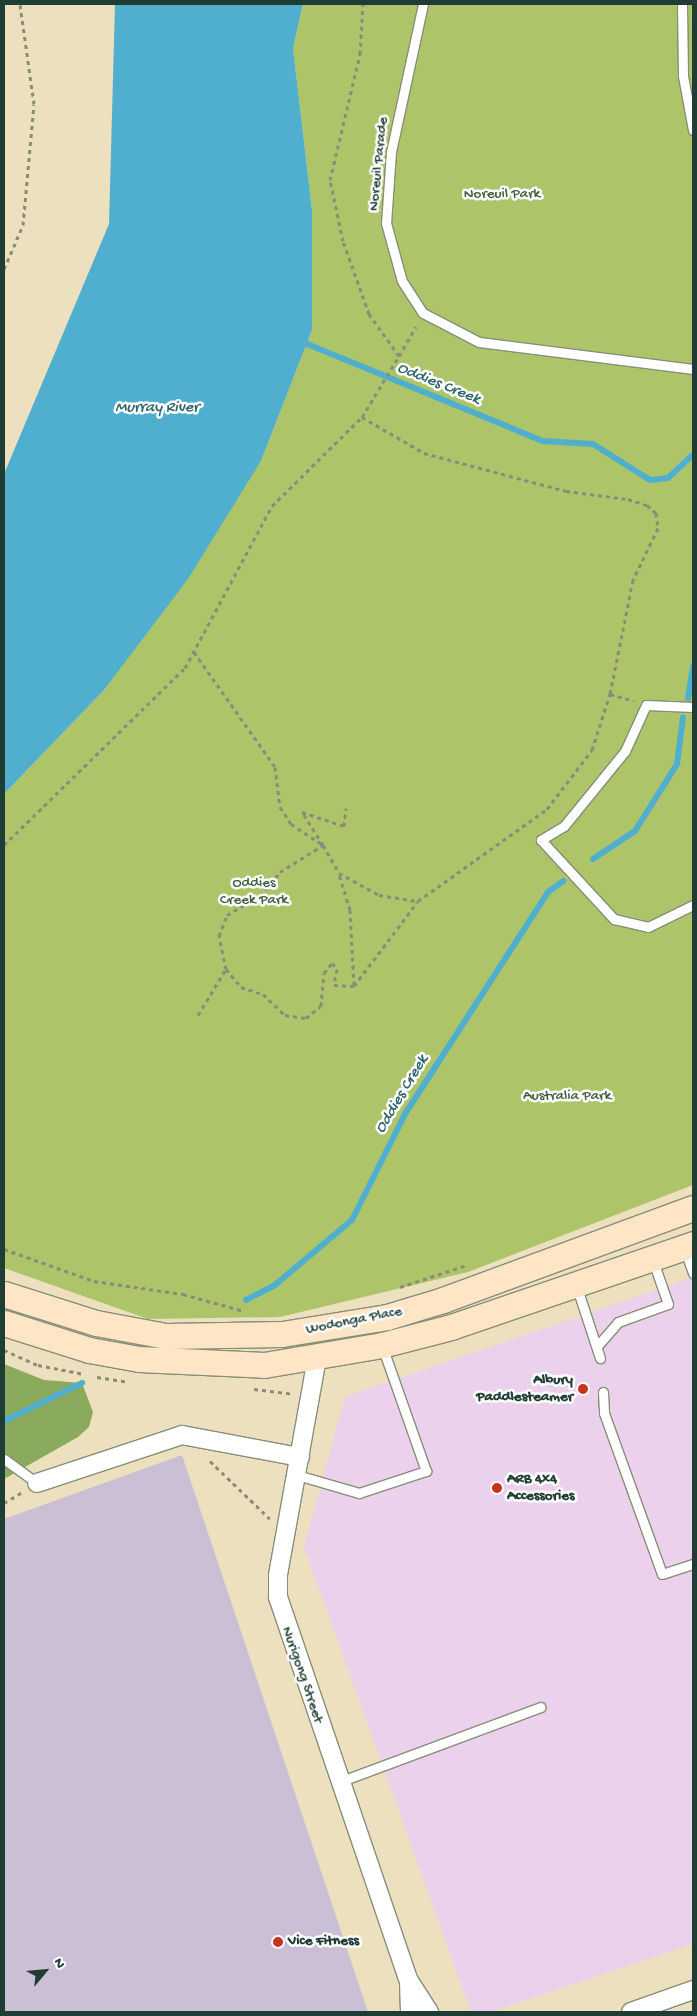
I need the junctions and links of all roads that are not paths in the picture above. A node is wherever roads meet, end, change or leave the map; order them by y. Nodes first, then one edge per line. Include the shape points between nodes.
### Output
1 (423, 4) edge
2 (682, 4) edge
3 (693, 130) edge
4 (693, 369) edge
5 (693, 707) edge
6 (693, 905) edge
7 (693, 1208) edge
8 (689, 1246) edge
9 (652, 1258) junction
10 (693, 1273) edge
11 (576, 1285) junction
12 (4, 1294) edge
13 (4, 1323) edge
14 (599, 1344) junction
15 (382, 1345) junction
16 (317, 1358) junction
17 (600, 1358) dead end
18 (603, 1392) dead end
19 (300, 1457) junction
20 (4, 1459) edge
21 (297, 1475) junction
22 (37, 1483) joint
23 (693, 1564) edge
24 (540, 1707) dead end
25 (339, 1782) junction
26 (409, 1981) junction
27 (693, 1990) edge
28 (410, 2012) edge
29 (429, 2012) edge
30 (631, 2012) edge

1 - 4 lane, Noreuil Parade via 391,152 386,223 402,281 423,314 479,342
2 - 3 lane via 683,76
5 - 6 lane via 646,705 625,752 564,826 541,840 614,919 648,927
7 - 12 main road, Wodonga Place via 424,1306 387,1317 282,1334 166,1336 96,1323
8 - 9 main road, Wodonga Place
8 - 10 lane
9 - 11 main road, Wodonga Place
9 - 14 lane via 668,1304 618,1322
11 - 14 lane
11 - 15 main road, Wodonga Place via 451,1327
13 - 16 main road, Wodonga Place via 89,1350 139,1359 216,1366
14 - 17 lane
15 - 16 main road, Wodonga Place
15 - 21 lane via 426,1471 359,1493
16 - 19 street, Nurigong Street
18 - 23 lane via 604,1413 662,1574
19 - 21 street, Nurigong Street
19 - 22 street via 182,1435
20 - 22 lane
21 - 25 street, Nurigong Street via 278,1575 282,1618
24 - 25 lane
25 - 26 street, Nurigong Street
26 - 28 street, Nurigong Street
26 - 29 street, Nurigong Street
27 - 30 street

